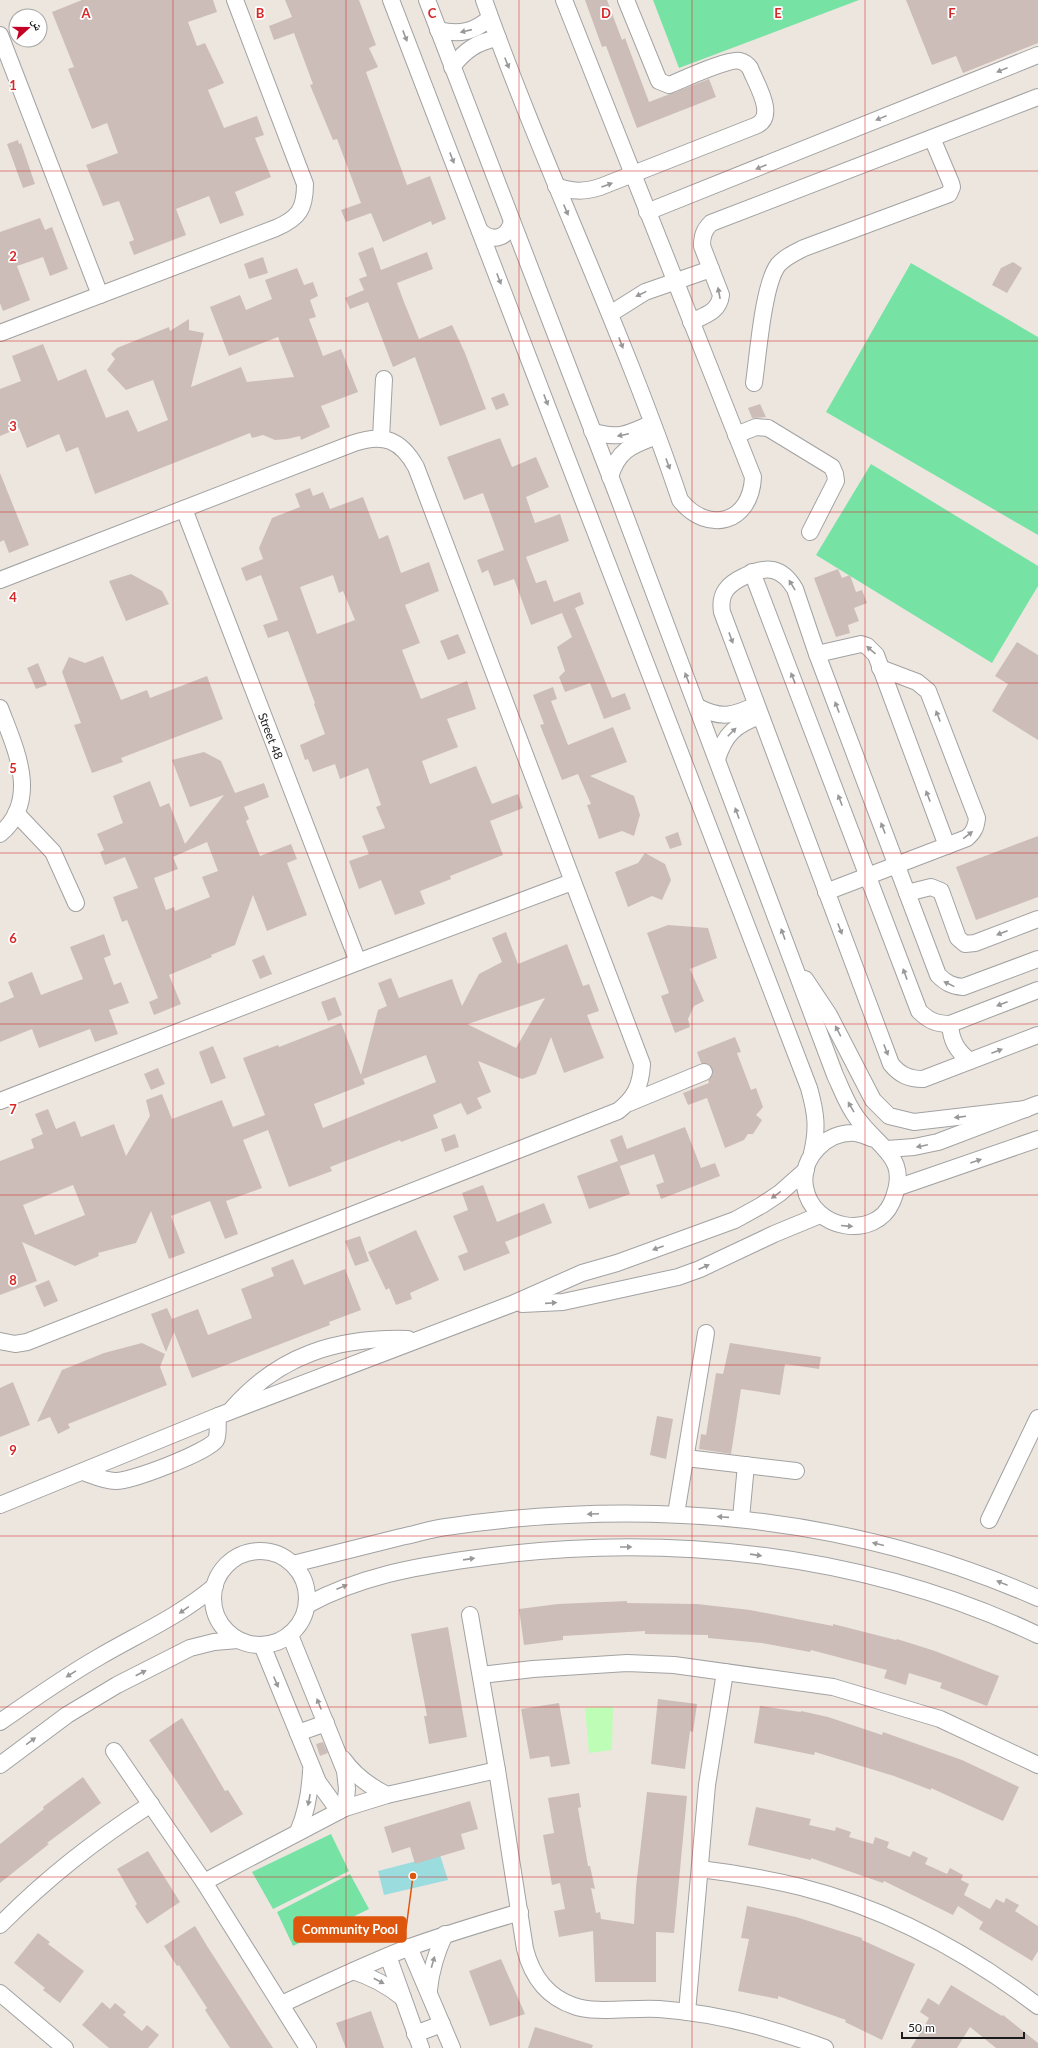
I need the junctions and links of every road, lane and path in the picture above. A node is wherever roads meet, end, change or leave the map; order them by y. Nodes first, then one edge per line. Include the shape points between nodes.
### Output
1 (235, 0) edge
2 (391, 0) edge
3 (427, 0) edge
4 (484, 0) edge
5 (564, 0) edge
6 (626, 0) edge
7 (490, 18) junction
8 (438, 30) junction
9 (0, 35) edge
10 (498, 38) junction
11 (1038, 55) edge
12 (452, 66) junction
13 (1038, 97) edge
14 (932, 138) junction
15 (632, 174) junction
16 (556, 186) junction
17 (648, 212) junction
18 (512, 221) junction
19 (480, 231) junction
20 (711, 269) junction
21 (676, 282) junction
22 (100, 295) junction
23 (610, 314) junction
24 (691, 322) junction
25 (0, 333) edge
26 (384, 379) dead end
27 (754, 383) dead end
28 (655, 430) junction
29 (592, 431) junction
30 (736, 435) junction
31 (381, 438) junction
32 (610, 477) junction
33 (184, 510) junction
34 (810, 532) dead end
35 (752, 572) junction
36 (0, 580) edge
37 (817, 654) junction
38 (880, 668) junction
39 (698, 707) junction
40 (0, 708) edge
41 (758, 710) junction
42 (717, 759) junction
43 (16, 813) junction
44 (0, 834) edge
45 (947, 846) junction
46 (897, 865) junction
47 (869, 876) junction
48 (572, 882) junction
49 (826, 892) junction
50 (907, 893) junction
51 (76, 903) dead end
52 (1038, 919) edge
53 (1038, 959) edge
54 (358, 962) junction
55 (793, 962) junction
56 (1038, 990) edge
57 (950, 1024) junction
58 (1038, 1035) edge
59 (970, 1061) junction
60 (704, 1072) dead end
61 (0, 1101) edge
62 (629, 1103) junction
63 (1032, 1106) edge
64 (874, 1138) junction
65 (1038, 1140) edge
66 (887, 1149) junction
67 (812, 1154) junction
68 (806, 1170) junction
69 (899, 1187) junction
70 (820, 1215) junction
71 (512, 1304) junction
72 (706, 1333) dead end
73 (415, 1339) junction
74 (0, 1341) edge
75 (223, 1414) junction
76 (1038, 1418) edge
77 (686, 1458) junction
78 (746, 1465) junction
79 (796, 1471) dead end
80 (83, 1472) junction
81 (0, 1505) edge
82 (676, 1514) junction
83 (741, 1518) junction
84 (989, 1520) dead end
85 (293, 1564) junction
86 (215, 1586) junction
87 (1038, 1598) edge
88 (307, 1604) junction
89 (470, 1615) dead end
90 (290, 1635) junction
91 (1038, 1635) edge
92 (238, 1640) junction
93 (262, 1645) junction
94 (725, 1672) junction
95 (481, 1675) junction
96 (0, 1722) edge
97 (326, 1723) junction
98 (298, 1733) junction
99 (114, 1751) dead end
100 (338, 1753) junction
101 (0, 1765) edge
102 (1038, 1765) edge
103 (311, 1767) junction
104 (497, 1770) junction
105 (387, 1795) junction
106 (151, 1804) junction
107 (342, 1809) junction
108 (298, 1832) junction
109 (700, 1869) junction
110 (204, 1882) junction
111 (520, 1912) junction
112 (0, 1925) edge
113 (445, 1934) junction
114 (410, 1947) junction
115 (388, 1956) junction
116 (353, 1971) junction
117 (429, 1991) junction
118 (0, 1993) edge
119 (403, 1998) junction
120 (282, 2004) junction
121 (1038, 2006) edge
122 (687, 2012) junction
123 (442, 2024) junction
124 (418, 2041) edge
125 (65, 2048) edge
126 (308, 2048) edge
127 (452, 2048) edge
128 (825, 2048) edge

1 - 22 street via 306,184 305,198 298,215 276,228
2 -> 19 street
3 - 8 street
4 - 7 street
5 - 15 street
6 - 15 street via 659,81 669,85 730,62 742,61 750,68 766,113 761,124
7 -> 8 street via 479,27 466,32
7 - 10 street
8 - 12 street
9 - 22 street
10 - 12 street via 471,46
10 -> 16 street
11 -> 17 street
12 - 18 street
13 - 14 street
14 - 20 street via 711,223 705,229 702,242
14 - 27 street via 951,183 949,194 804,248 790,254 779,265 771,278 768,292
16 -> 15 street via 570,191 585,192
15 - 17 street
16 -> 23 street
17 - 21 street
18 - 19 street via 506,234 500,238 492,238
18 - 29 street
19 -> 67 street via 809,1088 815,1109 817,1132
20 - 21 street
24 -> 20 street via 716,309 720,302
21 -> 23 street via 644,292
21 - 24 street
22 - 25 street
23 -> 28 street
24 - 30 street
26 - 31 street
28 -> 29 street via 620,436 606,436
28 -> 30 street via 680,500 688,510 699,517 711,520 724,520 736,515 746,505 752,491 753,477
28 - 32 street via 620,455
29 - 32 street
30 - 34 street via 756,427 768,428 832,467 836,481
31 - 33 street via 367,438
31 - 48 street via 396,443 408,454 416,467
39 -> 32 street
33 - 36 street
33 - 54 street, Street 48
37 -> 35 street via 790,580 772,570
35 -> 41 street via 733,582 727,588 721,603
47 -> 35 street
38 -> 37 street via 876,655 861,644
46 -> 37 street
45 -> 38 street
45 -> 38 street via 973,833 977,818 928,691 917,682
39 - 41 street via 712,714 727,716
39 - 42 street
40 - 43 street via 18,756 22,775 22,795
42 -> 41 street via 722,744 732,731
41 - 49 street
55 -> 42 street
43 - 44 street
43 - 51 street via 53,852
45 - 46 street
46 - 47 street
46 - 50 street
47 - 49 street
57 -> 47 street via 939,1024 928,1019 920,1011
48 - 54 street
48 - 62 street via 642,1064 642,1078
49 -> 59 street via 888,1055 896,1069 908,1078 923,1079
52 -> 50 street via 975,943 965,944 958,938 941,891 931,886
53 -> 50 street via 963,987 953,987 938,975
54 - 61 street
63 -> 55 street via 914,1122 889,1116 873,1100 829,1016
64 -> 55 street via 856,1117 844,1097
56 -> 57 street
57 - 59 street via 955,1046
59 -> 58 street
60 - 62 street
62 - 74 street via 618,1111 27,1342 15,1344
63 -> 66 street via 938,1142 914,1148
64 - 66 street
64 - 67 street via 857,1133 840,1134 824,1141
69 -> 65 street
66 - 69 street via 894,1161
67 - 68 street
68 - 70 street via 805,1186
68 -> 71 street via 780,1193 735,1220 582,1274
70 -> 69 street via 838,1225 857,1226 876,1220 890,1207
71 -> 70 street via 562,1302 678,1276 700,1269
71 - 73 street
72 - 77 street
73 - 75 street
73 - 75 street via 382,1338 353,1341 298,1358 272,1372 249,1389
75 - 80 street
75 - 80 street via 217,1438 206,1448 193,1454 122,1481 114,1482
76 - 84 street
77 - 78 street
77 - 82 street
78 - 79 street
78 - 83 street
80 - 81 street
83 -> 82 street
82 -> 85 street via 598,1513 521,1518 444,1528
87 -> 83 street via 916,1553 829,1532
85 - 86 street via 279,1555 264,1551 248,1553 233,1560
85 - 88 street via 302,1576 307,1590
86 - 92 street via 215,1611 220,1622
86 -> 96 street via 177,1615 93,1661
88 - 90 street via 298,1626
88 -> 91 street via 355,1582 450,1562 583,1547 668,1547 753,1555 841,1569 927,1592 1010,1622
89 - 95 street
90 - 93 street via 272,1644
97 -> 90 street
92 - 93 street
101 -> 92 street via 67,1715 116,1685 190,1648
93 -> 98 street
94 - 95 street via 674,1665 627,1663
94 - 102 street via 833,1687 940,1720
94 - 109 street via 707,1785
95 - 104 street
97 - 98 street
97 - 100 street
98 - 103 street
99 - 106 street
100 - 105 street via 351,1771 368,1785
100 - 107 street via 347,1789
103 - 107 street via 318,1782
103 -> 108 street via 306,1812
104 - 105 street
104 - 111 street
105 - 107 street
106 - 110 street
106 - 112 street via 67,1863
107 - 108 street
108 - 110 street
109 - 121 street via 752,1876 802,1887 900,1922 946,1945 1001,1978
109 - 122 street
110 - 120 street
111 - 113 street
111 - 122 street via 529,1964 540,1983 561,2000 576,2007 593,2009 659,2008
113 - 114 street
117 -> 113 street via 436,1952
114 - 115 street
114 - 117 street
115 - 116 street
115 - 119 street
116 -> 119 street via 371,1976
116 - 120 street
117 - 123 street
118 - 125 street
119 - 124 street
120 - 126 street
122 - 128 street via 737,2020 785,2033
123 - 124 street
123 - 127 street

